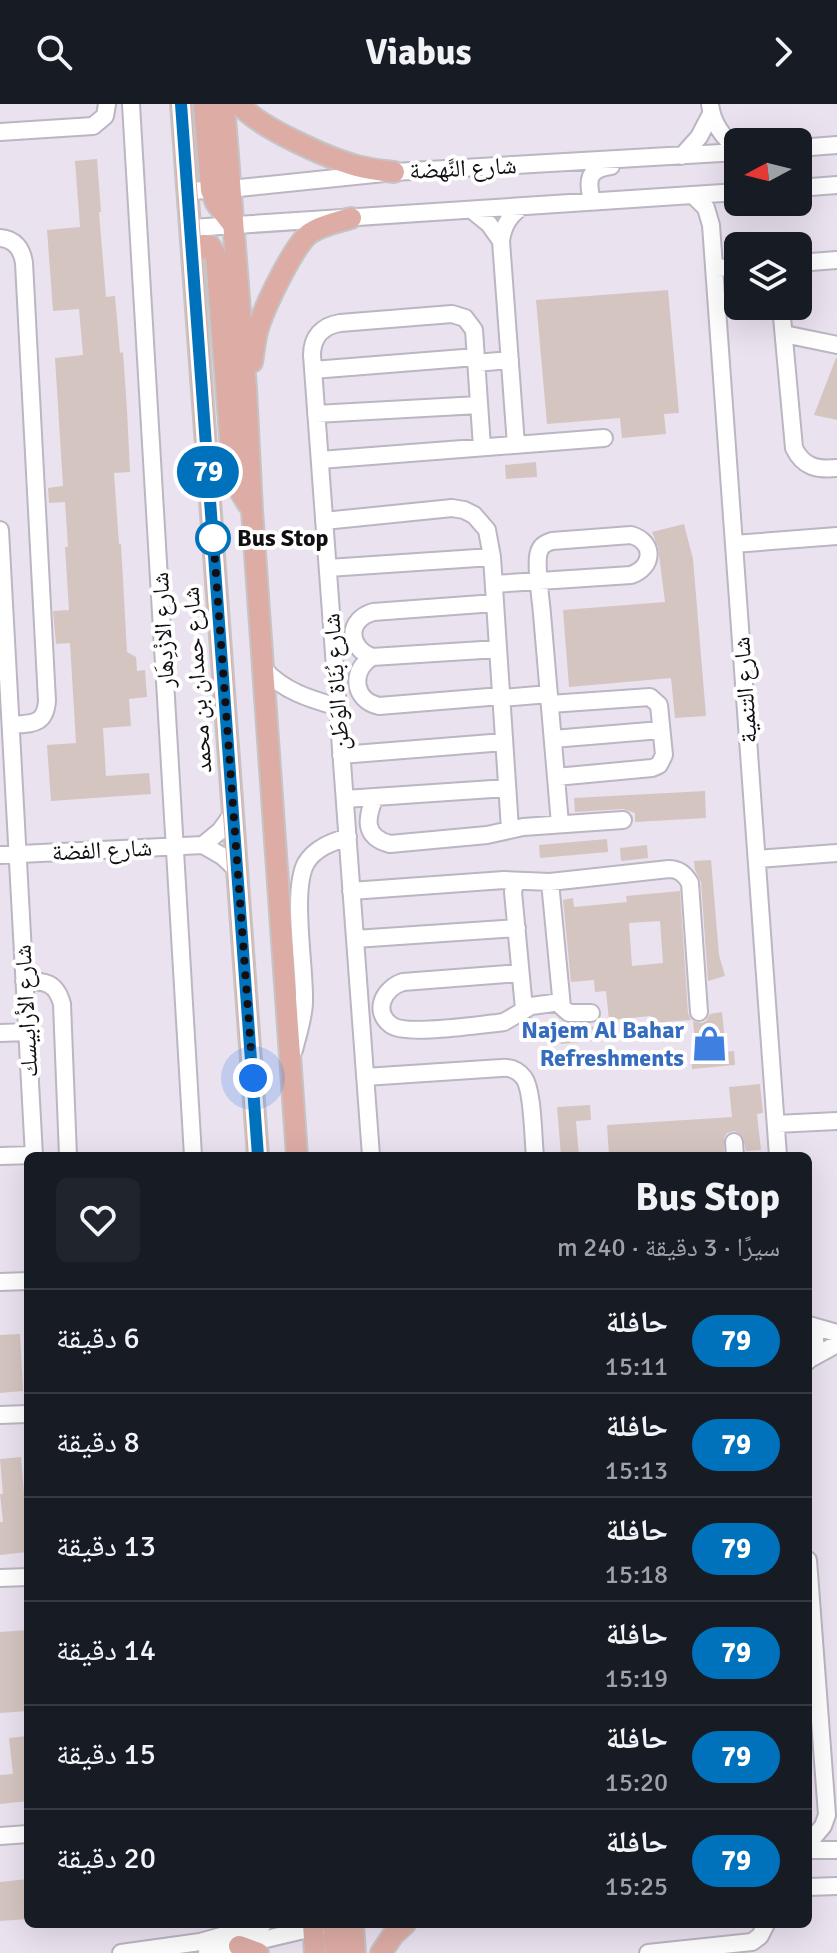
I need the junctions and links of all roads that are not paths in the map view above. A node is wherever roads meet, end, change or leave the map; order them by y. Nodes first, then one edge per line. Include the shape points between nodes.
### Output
1 (107, 104) edge
2 (131, 104) edge
3 (181, 104) edge
4 (204, 104) edge
5 (224, 104) edge
6 (240, 104) edge
7 (711, 109) edge
8 (0, 132) edge
9 (724, 136) edge
10 (837, 145) edge
11 (812, 147) edge
12 (724, 152) edge
13 (703, 155) junction
14 (682, 156) junction
15 (394, 172) junction
16 (837, 185) edge
17 (812, 187) edge
18 (221, 189) junction
19 (188, 191) junction
20 (724, 194) edge
21 (694, 196) junction
22 (592, 201) junction
23 (724, 204) edge
24 (521, 207) junction
25 (473, 211) junction
26 (351, 218) junction
27 (711, 225) junction
28 (233, 226) junction
29 (191, 228) junction
30 (0, 238) edge
31 (501, 241) junction
32 (193, 255) junction
33 (837, 260) edge
34 (812, 262) edge
35 (715, 268) junction
36 (724, 268) edge
37 (782, 320) edge
38 (784, 334) junction
39 (837, 345) edge
40 (476, 360) junction
41 (510, 360) junction
42 (313, 370) junction
43 (246, 389) junction
44 (479, 405) junction
45 (316, 414) junction
46 (604, 438) dead end
47 (516, 445) junction
48 (482, 447) junction
49 (320, 460) junction
50 (837, 468) edge
51 (252, 510) junction
52 (324, 521) junction
53 (0, 530) edge
54 (837, 536) edge
55 (734, 544) junction
56 (492, 557) junction
57 (328, 568) junction
58 (539, 581) junction
59 (494, 584) junction
60 (495, 603) junction
61 (498, 649) junction
62 (372, 657) junction
63 (264, 669) junction
64 (4, 677) edge
65 (501, 697) junction
66 (549, 699) junction
67 (338, 707) junction
68 (11, 725) junction
69 (661, 730) junction
70 (553, 739) junction
71 (504, 742) junction
72 (341, 755) junction
73 (556, 777) junction
74 (507, 788) junction
75 (375, 797) junction
76 (345, 799) junction
77 (233, 813) junction
78 (623, 820) dead end
79 (560, 824) junction
80 (510, 829) junction
81 (348, 837) junction
82 (203, 845) junction
83 (175, 847) junction
84 (837, 853) edge
85 (18, 854) junction
86 (0, 855) edge
87 (757, 859) junction
88 (238, 871) junction
89 (516, 881) junction
90 (550, 882) junction
91 (351, 891) junction
92 (517, 928) junction
93 (355, 939) junction
94 (520, 973) junction
95 (24, 981) junction
96 (561, 1002) junction
97 (524, 1009) junction
98 (699, 1012) dead end
99 (591, 1013) dead end
100 (27, 1032) junction
101 (0, 1033) edge
102 (290, 1067) junction
103 (365, 1077) junction
104 (837, 1121) edge
105 (776, 1124) junction
106 (34, 1152) edge
107 (68, 1152) edge
108 (193, 1152) edge
109 (258, 1152) edge
110 (297, 1152) edge
111 (371, 1152) edge
112 (535, 1152) edge
113 (778, 1152) edge
114 (24, 1155) edge
115 (0, 1156) edge
116 (24, 1281) edge
117 (0, 1282) edge
118 (812, 1326) edge
119 (812, 1331) edge
120 (837, 1333) edge
121 (837, 1344) edge
122 (812, 1353) edge
123 (812, 1359) edge
124 (24, 1414) edge
125 (0, 1415) edge
126 (24, 1577) edge
127 (0, 1578) edge
128 (812, 1664) edge
129 (816, 1767) edge
130 (827, 1815) junction
131 (837, 1829) edge
132 (24, 1834) edge
133 (0, 1836) edge
134 (812, 1839) edge
135 (812, 1850) edge
136 (837, 1850) edge
137 (837, 1886) edge
138 (812, 1887) edge
139 (249, 1928) edge
140 (312, 1928) edge
141 (320, 1928) edge
142 (323, 1928) edge
143 (353, 1928) edge
144 (401, 1928) edge
145 (763, 1928) edge
146 (248, 1950) edge
147 (121, 1953) edge
148 (207, 1953) edge
149 (315, 1953) edge
150 (336, 1953) edge
151 (355, 1953) edge
152 (381, 1953) edge
153 (648, 1953) edge

1 - 8 street via 105,116 93,126
2 - 83 street, شارع الازْدِهَار
3 - 19 main road, شارع حمدان بن محمد
4 - 18 main road
5 - 18 main road
6 - 15 main road via 257,121 320,153 354,166
7 - 9 street
7 - 14 street via 699,137
10 - 11 street
12 - 13 street, شارع النَّهضة
13 - 14 street, شارع النَّهضة
13 - 22 street via 677,163 602,167 589,182
14 - 15 street, شارع النَّهضة
15 - 18 street, شارع النَّهضة
16 - 17 street
18 - 19 street, شارع النَّهضة
18 - 28 main road
19 - 29 main road, شارع حمدان بن محمد
20 - 21 street, شارع النَّهضة
21 - 22 street, شارع النَّهضة
21 - 27 street, شارع التنمية via 706,208
22 - 24 street, شارع النَّهضة
23 - 27 street
24 - 25 street, شارع النَّهضة
24 - 31 street via 509,218
25 - 26 street, شارع النَّهضة
25 - 31 street
26 - 28 street, شارع النَّهضة
26 - 43 main road via 317,229 296,249 260,324
27 - 35 street, شارع التنمية
28 - 29 street, شارع النَّهضة
28 - 43 main road
29 - 32 main road, شارع حمدان بن محمد
30 - 68 street via 18,246 24,263 47,701 39,721
31 - 41 street
32 - 51 main road via 203,245 216,256 232,460 240,491
32 - 77 main road, شارع حمدان بن محمد
33 - 34 street
35 - 36 street
35 - 55 street, شارع التنمية
37 - 38 street
38 - 39 street
38 - 50 street via 794,448 805,464
40 - 41 street
40 - 42 street
40 - 42 street, شارع بُنَاة الوَطَن via 474,330 452,314 325,327 312,348
40 - 44 street
41 - 47 street
42 - 45 street, شارع بُنَاة الوَطَن
43 - 51 main road
44 - 45 street
44 - 48 street
45 - 49 street, شارع بُنَاة الوَطَن
46 - 47 street
47 - 48 street
48 - 49 street
49 - 52 street, شارع بُنَاة الوَطَن
51 - 63 main road
52 - 56 street via 464,510 482,522
52 - 57 street, شارع بُنَاة الوَطَن
53 - 64 street, شارع الأرابيسك
54 - 55 street
55 - 87 street, شارع التنمية
56 - 57 street
56 - 59 street
57 - 67 street, شارع بُنَاة الوَطَن
58 - 58 street via 631,575 643,569 649,552 643,540 631,535 552,541 538,554
58 - 59 street
58 - 66 street
59 - 60 street
60 - 61 street
60 - 62 street via 366,614 356,624 354,638
61 - 62 street
61 - 65 street
62 - 65 street via 362,665 356,682 372,705
63 - 67 street via 289,690
63 - 102 main road
64 - 68 street, شارع الأرابيسك
65 - 66 street
65 - 71 street
66 - 69 street via 650,697 659,705
66 - 70 street
67 - 72 street, شارع بُنَاة الوَطَن
68 - 85 street, شارع الأرابيسك
69 - 70 street
69 - 73 street via 664,755 655,767
70 - 73 street
71 - 72 street
71 - 74 street
72 - 76 street, شارع بُنَاة الوَطَن
73 - 79 street
74 - 75 street
74 - 80 street
75 - 76 street
75 - 80 street via 368,825 390,844
76 - 81 street, شارع بُنَاة الوَطَن
77 - 82 street
77 - 88 main road, شارع حمدان بن محمد
78 - 79 street
79 - 80 street
81 - 91 street, شارع بُنَاة الوَطَن
81 - 102 street via 319,849 306,864 299,890 305,1004
82 - 83 street, شارع الفضة
82 - 88 street
83 - 85 street, شارع الفضة
83 - 108 street, شارع الازْدِهَار
84 - 87 street
85 - 86 street, شارع الفضة
85 - 95 street, شارع الأرابيسك
87 - 105 street, شارع التنمية
88 - 109 main road, شارع حمدان بن محمد
89 - 90 street
89 - 91 street
89 - 92 street
90 - 96 street
90 - 98 street via 669,869 684,874 691,889
91 - 93 street, شارع بُنَاة الوَطَن
92 - 93 street
92 - 94 street
93 - 103 street, شارع بُنَاة الوَطَن
94 - 97 street
94 - 97 street via 403,982 388,990 381,1005 386,1021 408,1030 504,1022
95 - 100 street, شارع الأرابيسك
95 - 107 street via 53,987 62,1004
96 - 97 street
96 - 99 street via 569,1013
100 - 101 street
100 - 106 street, شارع الأرابيسك
102 - 110 main road
103 - 111 street, شارع بُنَاة الوَطَن
103 - 112 street via 513,1069 528,1085
104 - 105 street
105 - 113 street, شارع التنمية
114 - 115 street
116 - 117 street
118 - 120 street
119 - 122 street
121 - 123 street
124 - 125 street
126 - 127 street
128 - 129 street
129 - 130 street
130 - 131 street
130 - 134 street
132 - 133 street
135 - 136 street
137 - 138 street
139 - 147 street via 200,1942
140 - 146 street
141 - 149 main road
142 - 150 main road
143 - 151 main road
144 - 152 main road
145 - 153 street via 752,1942
146 - 148 street

